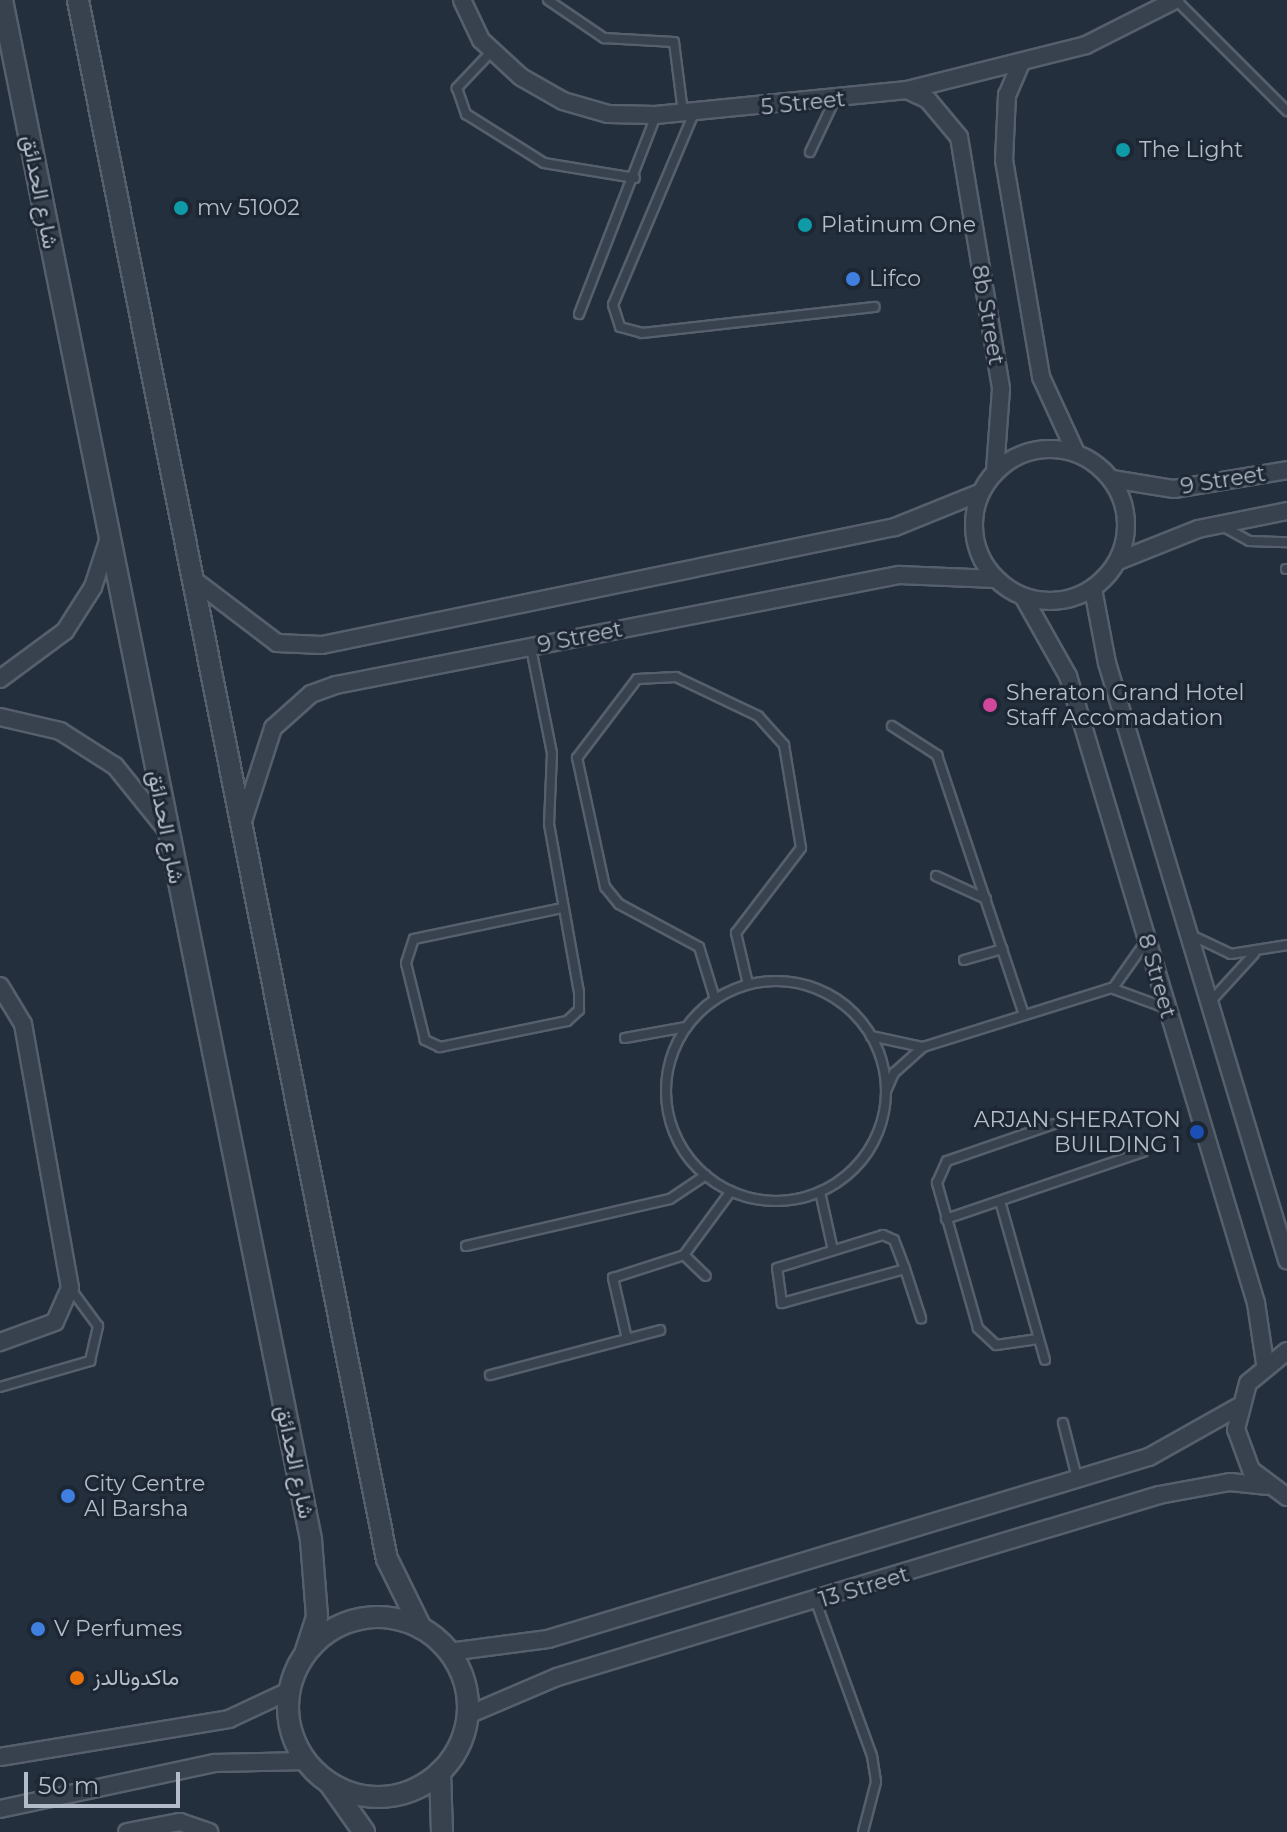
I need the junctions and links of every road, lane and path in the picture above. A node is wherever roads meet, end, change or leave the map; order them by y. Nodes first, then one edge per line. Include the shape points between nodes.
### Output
1 (2, 0) edge
2 (78, 0) edge
3 (462, 0) edge
4 (548, 0) edge
5 (1176, 0) edge
6 (491, 52) junction
7 (1020, 65) junction
8 (907, 90) junction
9 (835, 99) junction
10 (1287, 111) edge
11 (689, 114) junction
12 (656, 115) junction
13 (810, 152) dead end
14 (635, 178) junction
15 (875, 307) dead end
16 (579, 314) dead end
17 (1075, 451) junction
18 (995, 470) junction
19 (1287, 470) edge
20 (1112, 479) junction
21 (979, 493) junction
22 (1287, 511) edge
23 (1220, 524) junction
24 (109, 538) junction
25 (1287, 542) edge
26 (1118, 561) junction
27 (996, 579) junction
28 (198, 583) junction
29 (1093, 589) junction
30 (1024, 598) junction
31 (530, 647) junction
32 (0, 679) edge
33 (0, 717) edge
34 (892, 726) dead end
35 (244, 818) junction
36 (166, 829) junction
37 (936, 876) dead end
38 (986, 899) junction
39 (563, 908) junction
40 (1190, 934) junction
41 (1147, 940) junction
42 (1287, 945) edge
43 (1002, 949) junction
44 (1254, 954) junction
45 (964, 960) dead end
46 (748, 984) junction
47 (0, 986) edge
48 (1113, 988) junction
49 (715, 999) junction
50 (1210, 1002) junction
51 (1167, 1008) junction
52 (1024, 1015) junction
53 (686, 1027) junction
54 (871, 1036) junction
55 (625, 1038) dead end
56 (923, 1047) junction
57 (886, 1091) junction
58 (1054, 1124) dead end
59 (1143, 1152) dead end
60 (706, 1175) junction
61 (731, 1191) junction
62 (820, 1192) junction
63 (1000, 1201) junction
64 (946, 1219) junction
65 (466, 1246) dead end
66 (833, 1250) junction
67 (684, 1255) junction
68 (1287, 1260) edge
69 (905, 1269) junction
70 (706, 1276) dead end
71 (70, 1288) junction
72 (921, 1318) dead end
73 (660, 1330) dead end
74 (627, 1339) junction
75 (1038, 1339) junction
76 (0, 1342) edge
77 (1287, 1351) edge
78 (1045, 1360) dead end
79 (1265, 1363) junction
80 (490, 1375) dead end
81 (0, 1387) edge
82 (1238, 1407) junction
83 (1063, 1423) dead end
84 (1077, 1478) junction
85 (1266, 1486) junction
86 (1287, 1497) edge
87 (816, 1602) junction
88 (421, 1628) junction
89 (449, 1652) junction
90 (305, 1653) junction
91 (289, 1691) junction
92 (468, 1715) junction
93 (0, 1757) edge
94 (306, 1761) junction
95 (440, 1772) junction
96 (330, 1784) junction
97 (0, 1809) edge
98 (127, 1832) edge
99 (209, 1832) edge
100 (364, 1832) edge
101 (442, 1832) edge
102 (863, 1832) edge

1 - 24 street, شارع الحدائق
2 - 28 street
3 - 6 street, 5 Street
4 - 11 lane via 604,38 674,42
5 - 7 street, 5 Street via 1135,25
5 - 10 lane
6 - 12 street, 5 Street via 563,101 608,114
6 - 14 lane via 457,88 466,114 544,163
7 - 8 street, 5 Street
7 - 17 street, 8b Street via 1007,95 1004,160 1041,377
8 - 9 street, 5 Street
8 - 18 street, 8b Street via 928,100 959,137 1001,389
9 - 11 street, 5 Street
9 - 13 lane
11 - 12 street, 5 Street
11 - 15 lane via 613,305 620,327 642,333
12 - 14 lane
14 - 16 lane
17 - 18 street via 1019,454
17 - 20 street
18 - 21 street
19 - 20 street, 9 Street via 1174,489
20 - 26 street via 1126,521
21 - 27 street via 976,539
21 - 28 street, 9 Street via 895,527 311,647 257,633
22 - 23 street, 9 Street
23 - 25 lane via 1249,541
23 - 26 street, 9 Street
24 - 32 street via 93,587 65,631
24 - 36 street, شارع الحدائق
26 - 29 street
27 - 30 street
27 - 31 street, 9 Street via 899,575
28 - 35 street
29 - 30 street via 1047,602
29 - 40 street, 8 Street via 1107,663
30 - 41 street, 8 Street via 1068,676
31 - 35 street, 9 Street via 311,694 273,728
31 - 39 lane via 552,753 549,824
33 - 36 street via 60,731 115,766
34 - 38 lane via 937,755
35 - 88 street via 387,1559
36 - 90 street, شارع الحدائق via 311,1540 317,1617
37 - 38 lane
38 - 43 lane
39 - 39 lane via 581,1002 567,1021 434,1046 422,1035 406,963 410,944 425,932
40 - 44 lane via 1220,951
40 - 50 street, 8 Street
41 - 48 lane
41 - 51 street, 8 Street
42 - 44 lane
43 - 45 lane
43 - 52 lane
44 - 50 lane
46 - 49 lane
46 - 49 lane via 736,933 801,848 784,745 758,716 676,677 637,679 577,758 605,887 619,904 699,947
46 - 54 lane via 790,982 831,995
47 - 71 street via 23,1024
48 - 51 lane
48 - 52 lane
49 - 53 lane
50 - 68 street, 8 Street
51 - 79 street, 8 Street via 1256,1303
52 - 56 lane
53 - 55 lane
53 - 60 lane via 667,1078 667,1105 687,1155
54 - 56 lane
54 - 57 lane
56 - 57 lane
57 - 62 lane via 871,1147
58 - 64 lane via 947,1161 937,1183
59 - 63 lane
60 - 61 lane
60 - 65 lane via 670,1199
61 - 62 lane via 776,1201
61 - 67 lane
62 - 66 lane
63 - 64 lane
63 - 75 lane
64 - 75 lane via 986,1338 1009,1346
66 - 69 lane via 889,1236
66 - 69 lane via 777,1268 782,1303
67 - 70 lane
67 - 74 lane via 613,1278
69 - 72 lane
71 - 76 street via 55,1322
71 - 81 lane via 98,1326 90,1361
73 - 74 lane
74 - 80 lane
75 - 78 lane
77 - 79 street
79 - 82 street
82 - 84 street, 13 Street via 1173,1448
82 - 85 street via 1241,1450
83 - 84 lane
84 - 89 street, 13 Street via 548,1639
85 - 86 street
85 - 87 street, 13 Street via 1194,1485
87 - 92 street, 13 Street via 557,1677
87 - 102 lane via 872,1756 876,1782
88 - 89 street
88 - 90 street via 356,1619
89 - 92 street via 466,1688
90 - 91 street
91 - 93 street via 229,1719
91 - 94 street via 292,1732
92 - 95 street
94 - 96 street
94 - 97 street via 215,1763
95 - 96 street via 385,1797
95 - 101 street
96 - 100 street
98 - 99 street via 180,1822

